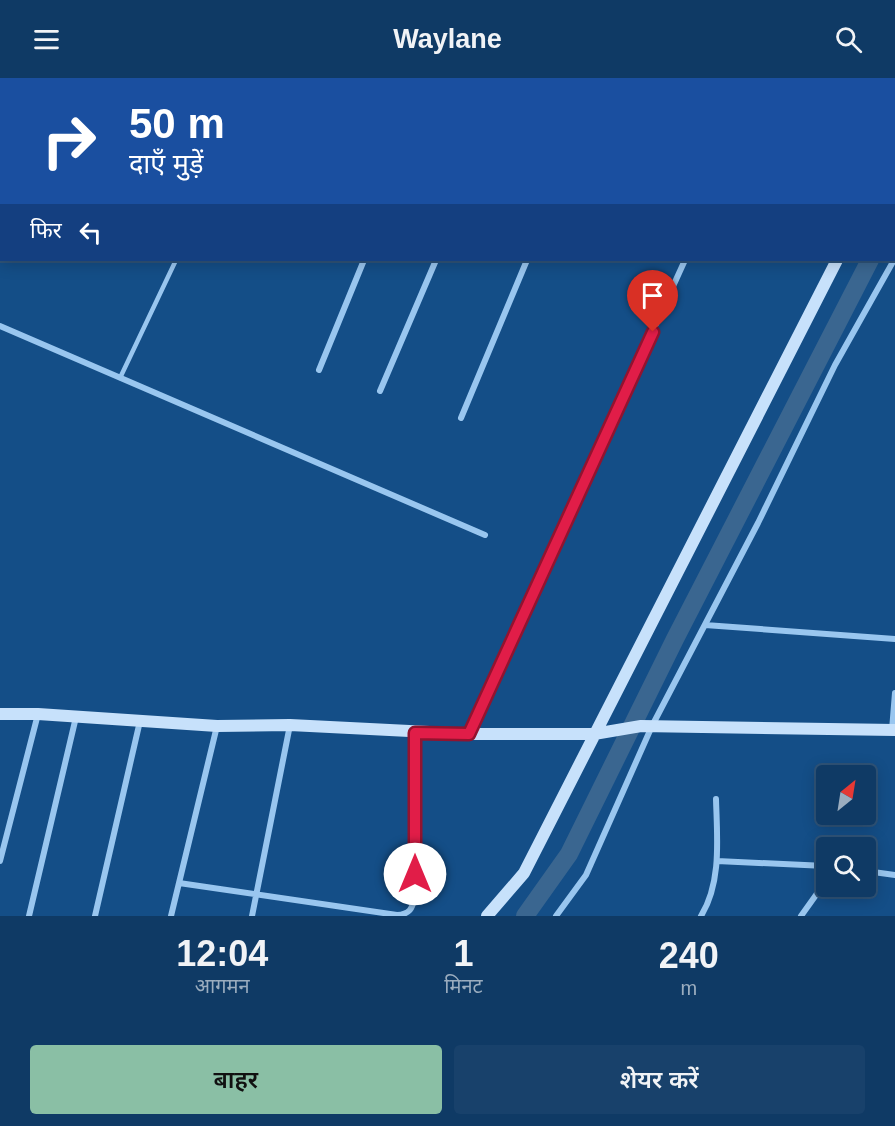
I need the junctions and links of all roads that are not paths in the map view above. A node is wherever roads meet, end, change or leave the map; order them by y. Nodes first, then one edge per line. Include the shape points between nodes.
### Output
1 (176, 261) edge
2 (364, 261) edge
3 (436, 261) edge
4 (527, 261) edge
5 (685, 261) edge
6 (836, 261) edge
7 (893, 261) edge
8 (0, 326) edge
9 (318, 370) dead end
10 (120, 378) junction
11 (380, 391) dead end
12 (462, 418) dead end
13 (484, 535) dead end
14 (705, 625) junction
15 (895, 639) edge
16 (895, 693) edge
17 (0, 714) edge
18 (38, 714) junction
19 (76, 716) junction
20 (141, 721) junction
21 (290, 725) junction
22 (217, 726) junction
23 (647, 726) junction
24 (893, 730) edge
25 (415, 733) junction
26 (469, 734) junction
27 (594, 734) junction
28 (716, 799) dead end
29 (0, 861) edge
30 (717, 861) junction
31 (816, 866) edge
32 (876, 872) edge
33 (895, 875) edge
34 (179, 883) junction
35 (256, 895) junction
36 (816, 895) edge
37 (29, 916) edge
38 (95, 916) edge
39 (171, 916) edge
40 (252, 916) edge
41 (487, 916) edge
42 (556, 916) edge
43 (701, 916) edge
44 (801, 916) edge

1 - 10 lane
2 - 9 street
3 - 11 street
4 - 12 street
5 - 26 street
6 - 27 street
7 - 14 street via 835,365
8 - 10 street
10 - 13 street
14 - 15 street
14 - 23 street
16 - 24 street
17 - 18 street
18 - 19 street
18 - 29 street
19 - 20 street
19 - 37 street
20 - 22 street
20 - 38 street
21 - 22 street
21 - 25 street
21 - 35 street
22 - 34 street
23 - 24 street
23 - 27 street
23 - 42 street via 586,875
25 - 26 street
25 - 35 street via 412,909 397,915
26 - 27 street
27 - 41 street via 524,873
28 - 30 street
30 - 31 street
30 - 43 street via 710,896
32 - 33 street
34 - 35 street
34 - 39 street
35 - 40 street
36 - 44 street

